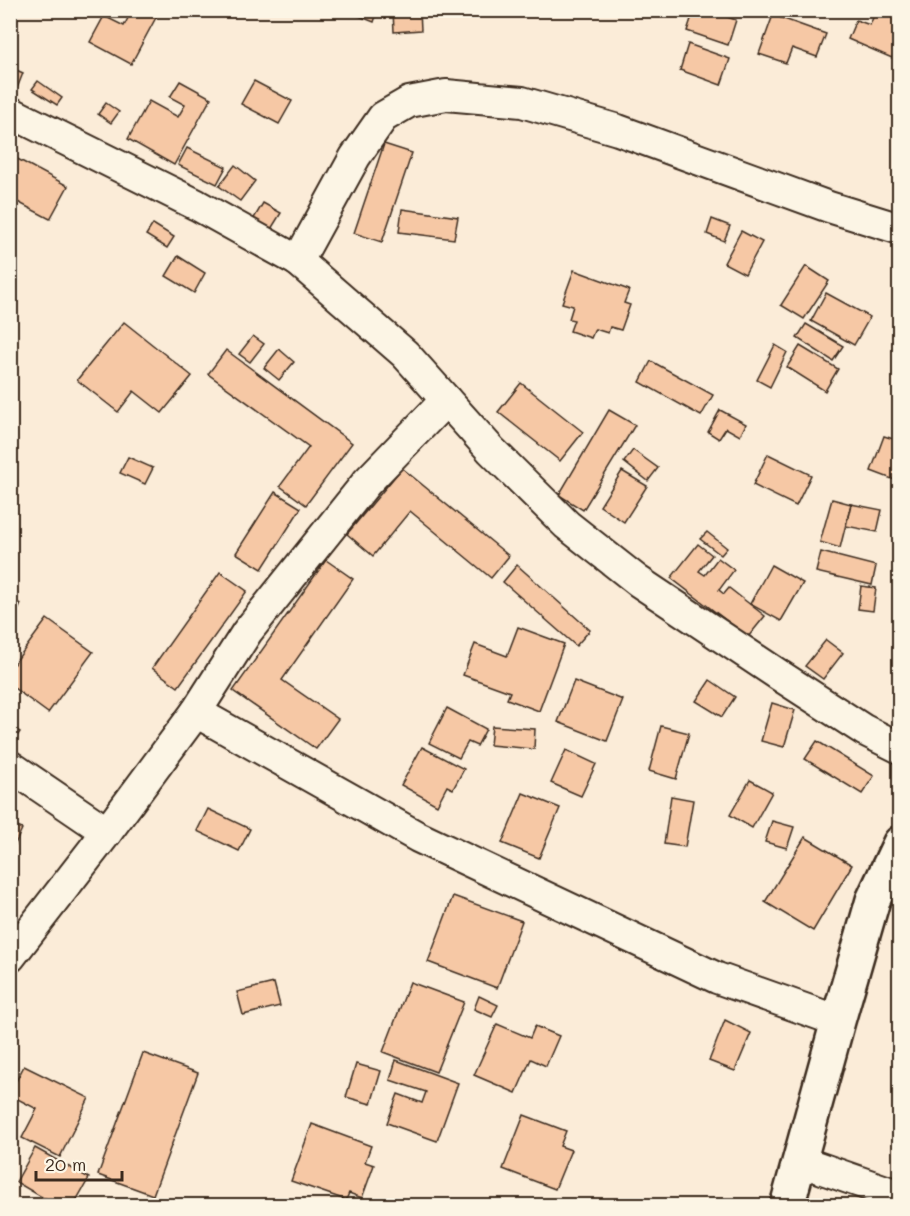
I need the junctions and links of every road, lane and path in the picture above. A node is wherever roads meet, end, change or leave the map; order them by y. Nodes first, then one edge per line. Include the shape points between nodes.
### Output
1 (10, 112) edge
2 (900, 229) edge
3 (298, 261) junction
4 (446, 400) junction
5 (196, 712) junction
6 (900, 748) edge
7 (10, 766) edge
8 (107, 832) junction
9 (900, 843) edge
10 (10, 957) edge
11 (838, 1021) junction
12 (800, 1161) junction
13 (900, 1196) edge
14 (787, 1206) edge

1 - 3 street via 197,205
2 - 3 street via 618,130 522,102 446,95 409,102 383,117 355,157
3 - 4 street via 405,354
4 - 5 street via 367,482 247,632
4 - 6 street via 567,525 638,581 864,730
5 - 8 street
5 - 11 street via 418,837 717,978
7 - 8 street
8 - 10 street
9 - 11 main road via 873,900
11 - 12 main road
12 - 13 street
12 - 14 main road

